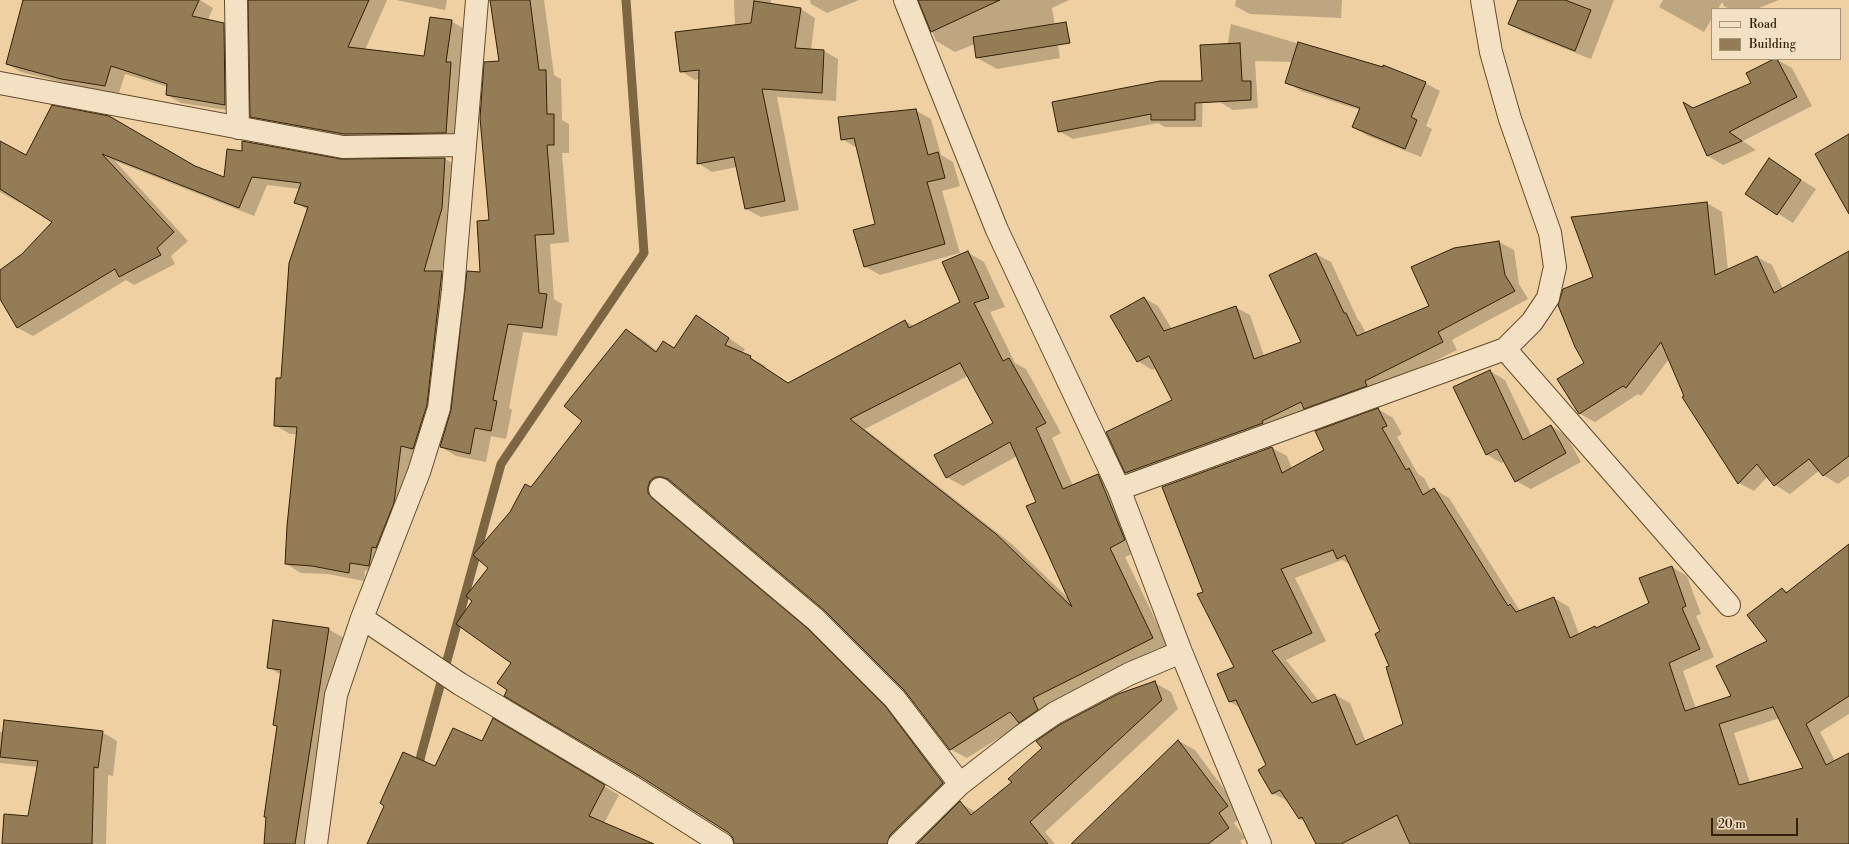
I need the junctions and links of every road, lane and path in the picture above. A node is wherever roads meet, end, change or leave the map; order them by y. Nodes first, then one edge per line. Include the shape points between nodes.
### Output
1 (236, 0) edge
2 (477, 0) edge
3 (905, 0) edge
4 (1482, 0) edge
5 (0, 83) edge
6 (238, 128) junction
7 (464, 145) junction
8 (1505, 349) junction
9 (660, 489) dead end
10 (1119, 490) junction
11 (1729, 605) dead end
12 (362, 618) junction
13 (1181, 652) junction
14 (960, 784) junction
15 (316, 844) edge
16 (722, 844) edge
17 (899, 844) edge
18 (1259, 844) edge

1 - 6 street
2 - 7 street
3 - 10 street via 997,230
4 - 8 street via 1491,52 1510,119 1550,233 1555,267 1548,298 1532,322
5 - 6 street
6 - 7 street via 343,146
7 - 12 street via 453,290 439,408 419,472
8 - 10 street
8 - 11 street
9 - 14 street via 815,619 895,699
10 - 13 street
12 - 15 street via 336,695
12 - 16 street via 460,684
13 - 14 street via 1129,674 1055,713
13 - 18 street
14 - 17 street

